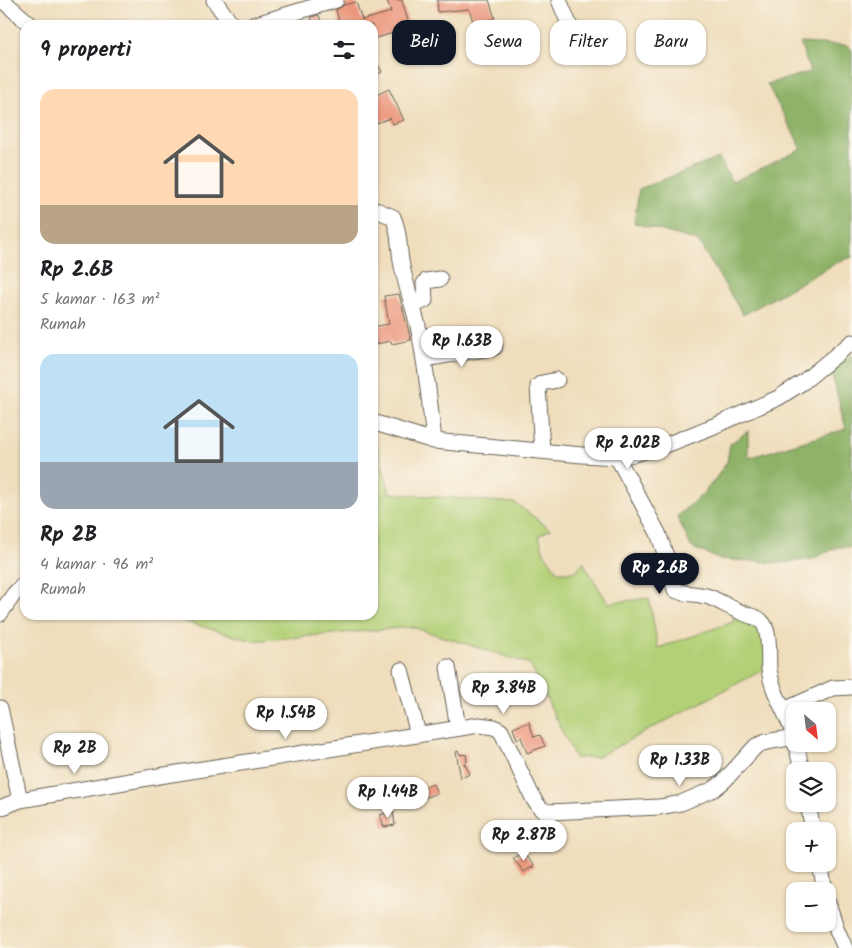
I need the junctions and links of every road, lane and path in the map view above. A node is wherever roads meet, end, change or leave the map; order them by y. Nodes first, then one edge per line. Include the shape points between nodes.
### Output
1 (2, 0) edge
2 (214, 0) edge
3 (336, 0) edge
4 (559, 0) edge
5 (25, 20) edge
6 (228, 20) edge
7 (270, 20) edge
8 (567, 20) edge
9 (378, 211) edge
10 (440, 279) dead end
11 (412, 306) junction
12 (852, 342) edge
13 (495, 347) dead end
14 (424, 359) junction
15 (556, 380) dead end
16 (378, 424) edge
17 (434, 441) junction
18 (542, 451) junction
19 (616, 457) junction
20 (20, 588) edge
21 (0, 614) edge
22 (448, 667) dead end
23 (401, 670) dead end
24 (852, 687) edge
25 (0, 708) edge
26 (784, 710) junction
27 (786, 715) edge
28 (458, 728) junction
29 (418, 734) junction
30 (786, 739) edge
31 (20, 800) junction
32 (0, 808) edge
33 (836, 927) edge
34 (845, 948) edge

1 - 5 street
2 - 6 street
3 - 7 street
4 - 8 street
9 - 11 street via 393,218 398,228 402,265
10 - 11 street via 426,281 425,300
11 - 14 street
12 - 19 street via 778,398 671,443
13 - 14 street
14 - 17 street
15 - 18 street via 538,386
16 - 17 street
17 - 18 street
18 - 19 street
19 - 26 street via 658,532 674,590 708,597 761,620 766,628 770,676
20 - 21 street
22 - 28 street
23 - 29 street
24 - 26 street via 833,688
25 - 31 street
26 - 27 street
28 - 29 street
28 - 30 street via 487,726 500,731 537,804 548,812 660,807 681,803 714,789 761,744
29 - 31 street
31 - 32 street
33 - 34 street

